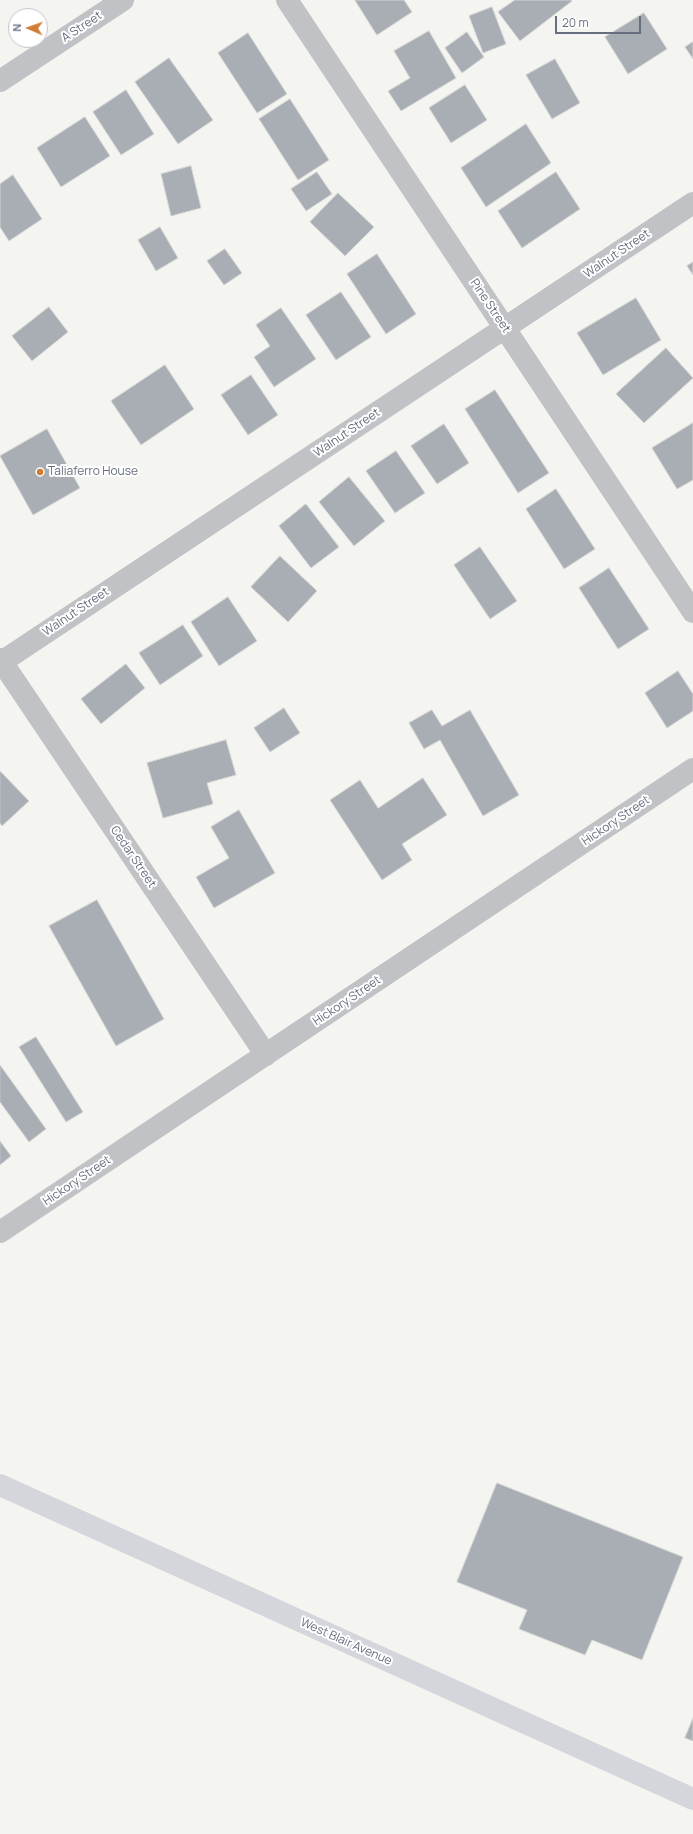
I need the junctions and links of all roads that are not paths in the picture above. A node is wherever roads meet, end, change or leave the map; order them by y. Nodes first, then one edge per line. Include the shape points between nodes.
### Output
1 (123, 0) edge
2 (287, 0) edge
3 (0, 81) edge
4 (693, 203) edge
5 (505, 328) junction
6 (693, 612) edge
7 (1, 661) edge
8 (693, 769) edge
9 (266, 1055) junction
10 (0, 1232) edge
11 (0, 1485) edge
12 (693, 1799) edge

1 - 3 street, A Street
2 - 5 street, Pine Street
4 - 5 street, Walnut Street
5 - 6 street, Pine Street
5 - 7 street, Walnut Street
7 - 9 street, Cedar Street
8 - 9 street, Hickory Street
9 - 10 street, Hickory Street
11 - 12 main road, West Blair Avenue

